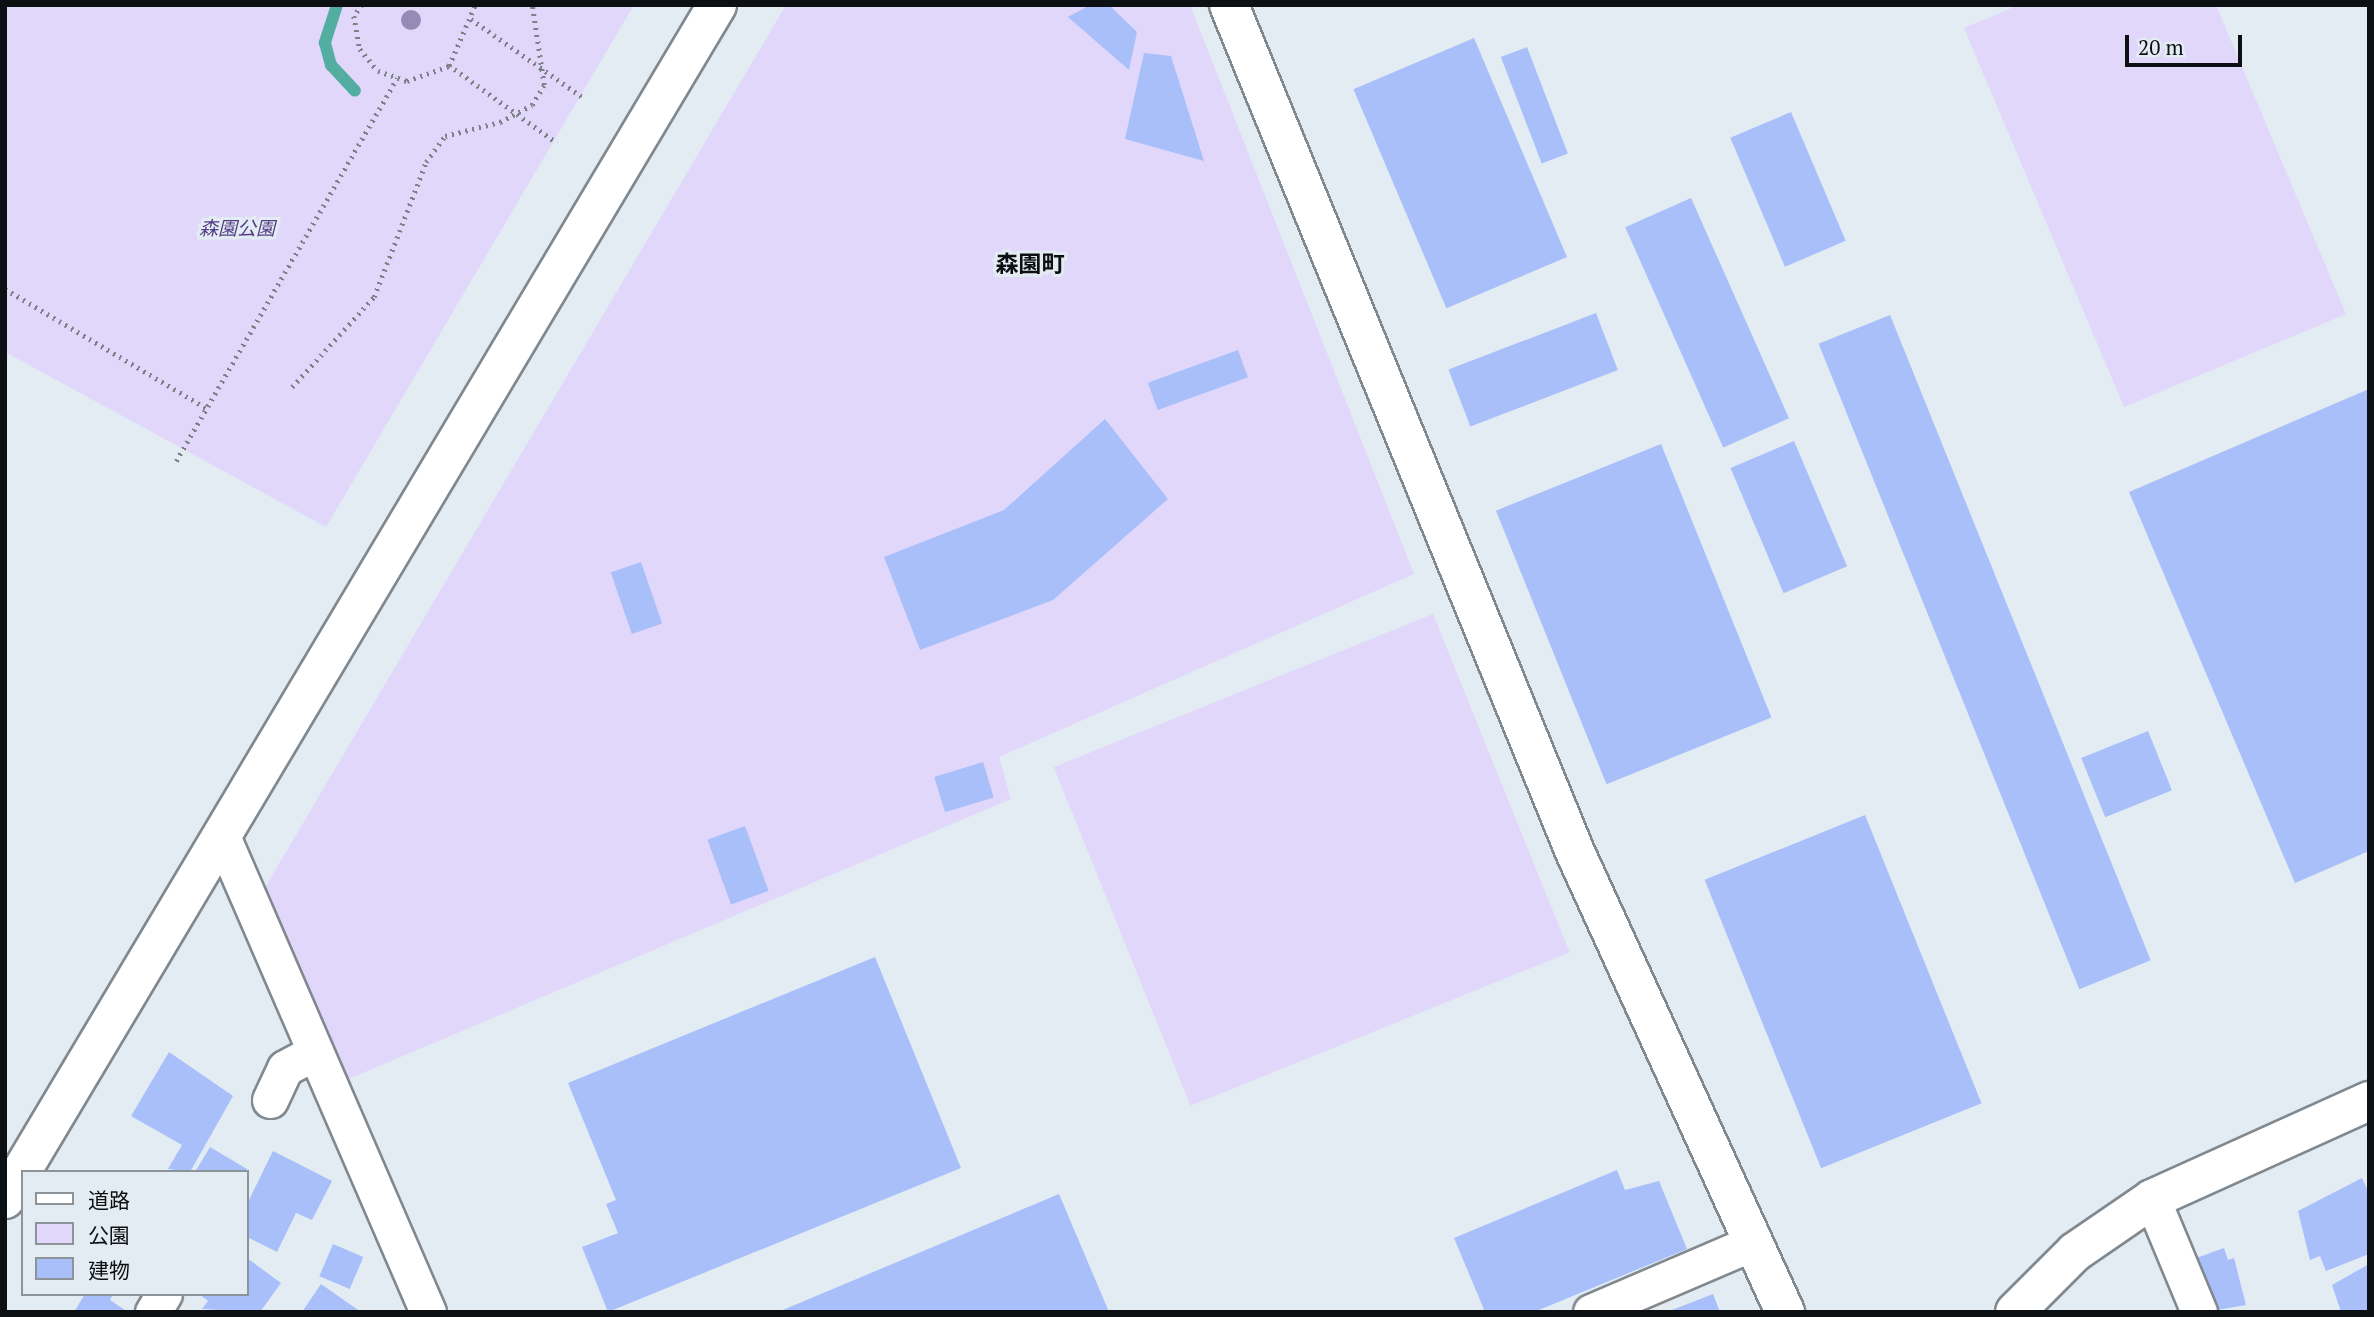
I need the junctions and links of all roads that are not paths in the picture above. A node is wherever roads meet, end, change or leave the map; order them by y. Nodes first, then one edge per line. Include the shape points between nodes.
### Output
1 (717, 5) edge
2 (1229, 5) edge
3 (222, 836) junction
4 (315, 1052) junction
5 (270, 1100) dead end
6 (2369, 1101) edge
7 (22, 1170) edge
8 (21, 1172) edge
9 (5, 1199) edge
10 (2152, 1199) junction
11 (1754, 1242) junction
12 (163, 1296) edge
13 (152, 1312) edge
14 (428, 1312) edge
15 (1591, 1312) edge
16 (1785, 1312) edge
17 (2015, 1312) edge
18 (2199, 1312) edge

1 - 3 street
2 - 11 street via 1576,852
3 - 4 street
3 - 7 street
4 - 5 street via 285,1068
4 - 14 street
6 - 10 street
8 - 9 street
10 - 17 street via 2075,1252
10 - 18 street
11 - 15 street
11 - 16 street
12 - 13 street

